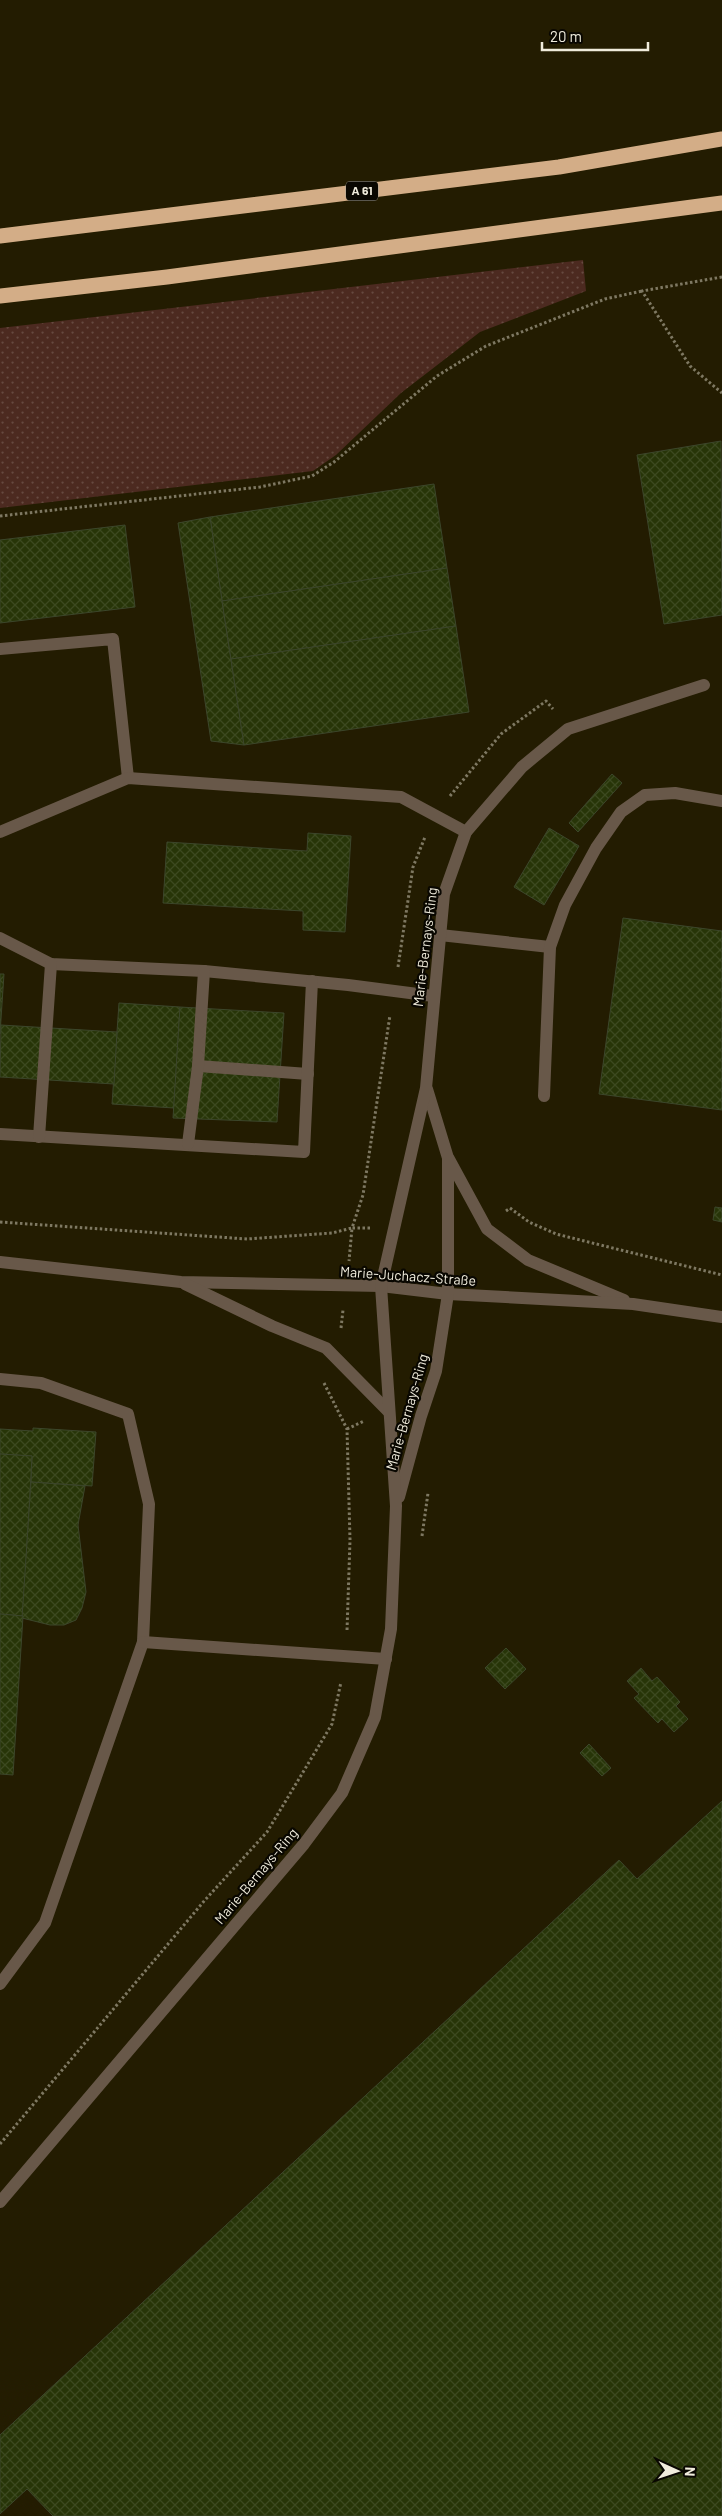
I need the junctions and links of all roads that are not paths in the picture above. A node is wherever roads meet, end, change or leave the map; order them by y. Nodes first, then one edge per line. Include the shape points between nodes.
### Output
1 (722, 139) edge
2 (722, 203) edge
3 (0, 236) edge
4 (0, 296) edge
5 (0, 649) edge
6 (704, 685) dead end
7 (128, 778) junction
8 (722, 801) edge
9 (0, 832) edge
10 (466, 832) junction
11 (440, 935) junction
12 (0, 938) edge
13 (550, 947) junction
14 (51, 964) junction
15 (204, 971) junction
16 (312, 982) junction
17 (433, 996) junction
18 (198, 1066) junction
19 (308, 1074) junction
20 (426, 1088) junction
21 (544, 1096) dead end
22 (0, 1134) edge
23 (39, 1137) junction
24 (188, 1144) junction
25 (448, 1158) junction
26 (0, 1262) edge
27 (180, 1282) junction
28 (381, 1286) junction
29 (448, 1294) junction
30 (633, 1304) junction
31 (722, 1317) edge
32 (0, 1379) edge
33 (388, 1410) junction
34 (396, 1506) junction
35 (143, 1642) junction
36 (386, 1659) junction
37 (0, 1984) edge
38 (0, 2202) edge

1 - 3 highway, A 61 via 559,167
2 - 4 highway via 177,276
5 - 7 street via 113,639
6 - 10 street, Marie-Bernays-Ring via 568,729 522,767
7 - 9 street
7 - 10 street via 400,797
8 - 13 street via 675,793 645,795 620,812 565,905
10 - 11 street, Marie-Bernays-Ring via 444,894
11 - 13 street
11 - 17 street, Marie-Bernays-Ring
12 - 14 street
13 - 21 street
14 - 15 street
14 - 23 street
15 - 16 street
15 - 18 street
16 - 17 street
16 - 19 street
17 - 20 street, Marie-Bernays-Ring
18 - 19 street
18 - 24 street
19 - 24 street via 304,1152
20 - 25 street, Marie-Bernays-Ring
20 - 28 street, Marie-Bernays-Ring
22 - 23 street
23 - 24 street
25 - 29 street, Marie-Bernays-Ring
25 - 30 street, Marie-Juchacz-Straße via 487,1229 528,1260
26 - 27 street, Marie-Juchacz-Straße
27 - 28 street, Marie-Juchacz-Straße
27 - 33 street, Marie-Juchacz-Straße via 326,1348
28 - 29 street, Marie-Juchacz-Straße
28 - 33 street, Marie-Bernays-Ring
29 - 30 street, Marie-Juchacz-Straße
29 - 34 street, Marie-Bernays-Ring via 436,1371
30 - 31 street, Marie-Juchacz-Straße
32 - 35 street via 41,1383 128,1414 149,1504
33 - 34 street, Marie-Bernays-Ring
34 - 36 street, Marie-Bernays-Ring via 391,1630
35 - 36 street
35 - 37 street via 45,1923
36 - 38 street, Marie-Bernays-Ring via 375,1717 342,1793 304,1844

